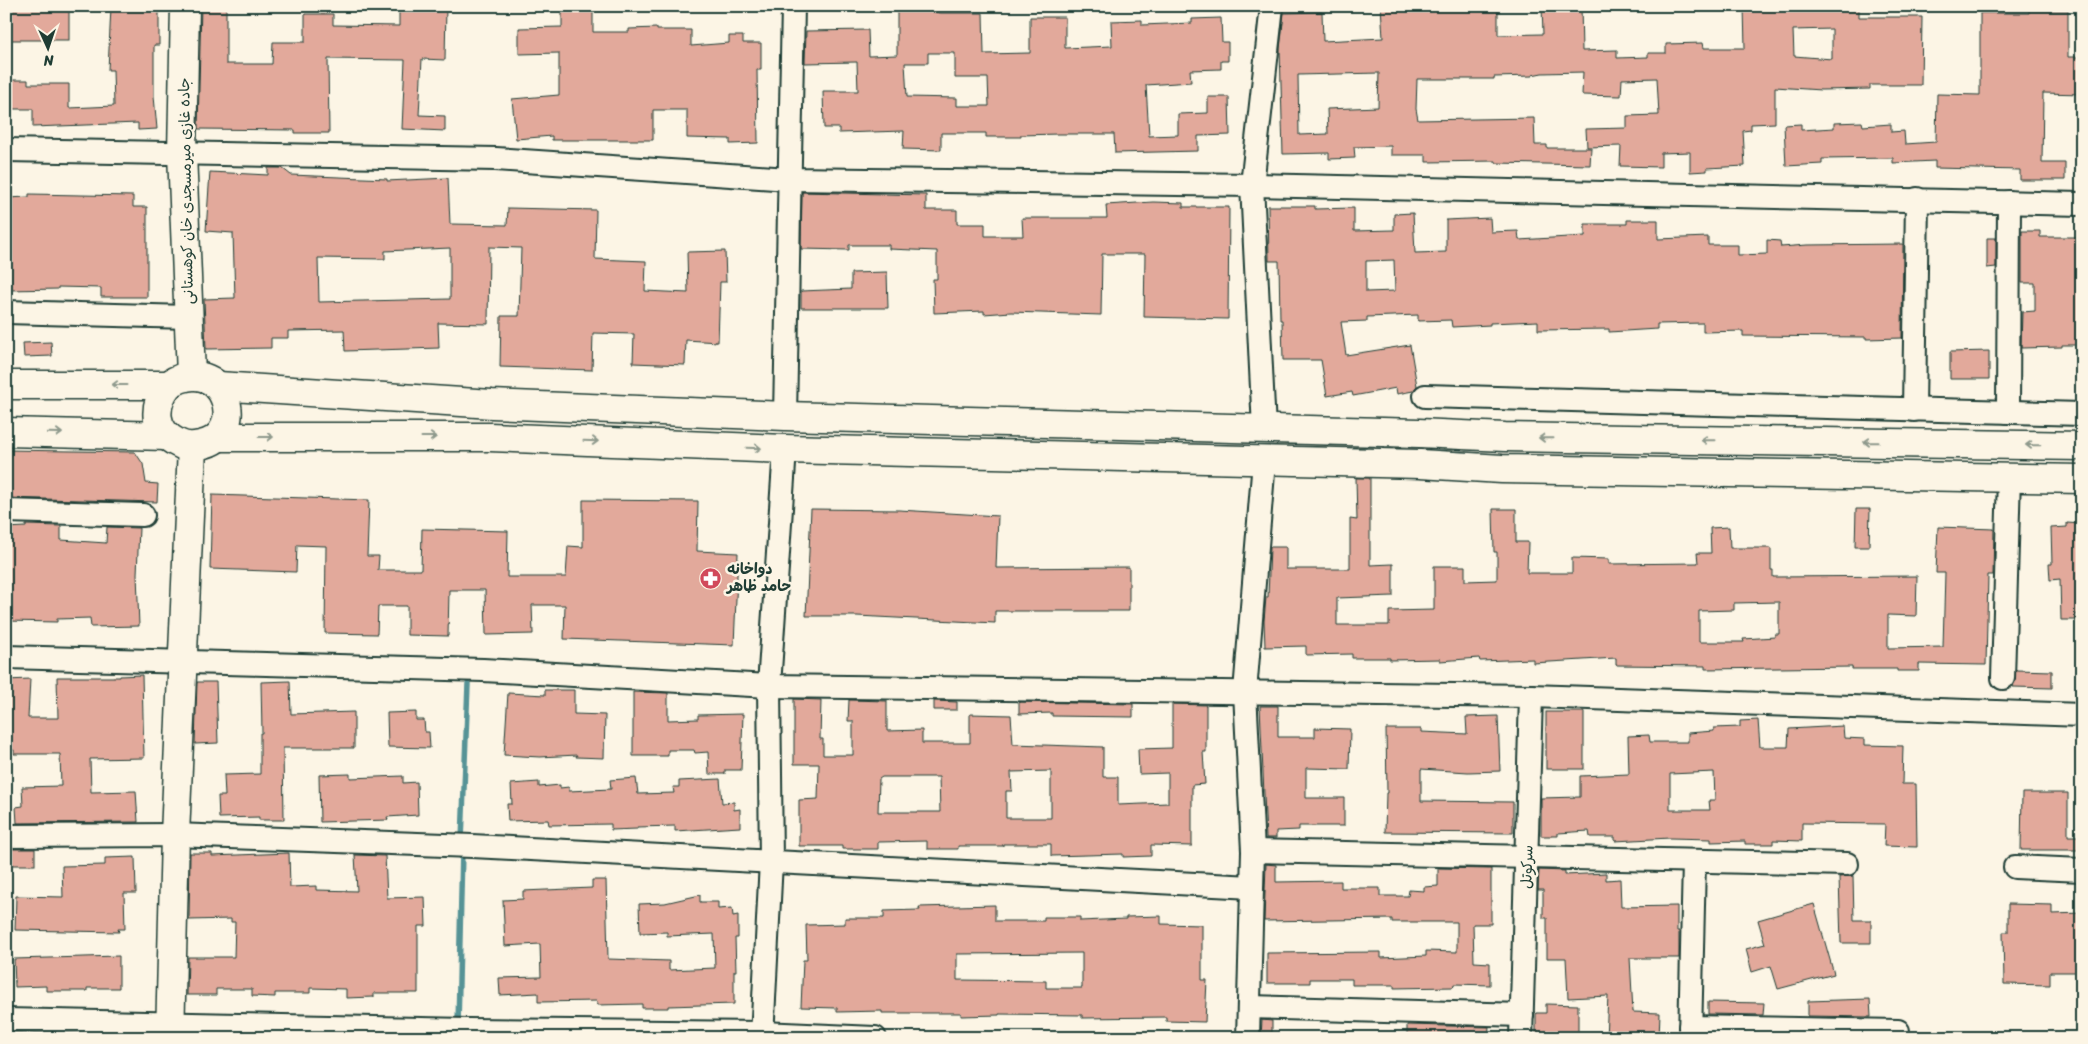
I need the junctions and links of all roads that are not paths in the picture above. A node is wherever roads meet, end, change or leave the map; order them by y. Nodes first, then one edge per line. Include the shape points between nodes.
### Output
1 (185, 6) edge
2 (792, 6) edge
3 (1272, 6) edge
4 (6, 150) edge
5 (182, 153) junction
6 (790, 179) junction
7 (1252, 184) junction
8 (1917, 200) junction
9 (2009, 202) junction
10 (2082, 204) edge
11 (6, 312) edge
12 (188, 317) junction
13 (179, 380) junction
14 (6, 385) edge
15 (218, 386) junction
16 (1425, 396) dead end
17 (1914, 410) junction
18 (2008, 412) junction
19 (2082, 414) edge
20 (786, 416) junction
21 (1264, 428) junction
22 (6, 432) edge
23 (1419, 432) junction
24 (167, 436) junction
25 (218, 437) junction
26 (1506, 437) junction
27 (2082, 446) edge
28 (192, 447) junction
29 (785, 449) junction
30 (1264, 460) junction
31 (1420, 464) junction
32 (1502, 470) junction
33 (2009, 477) junction
34 (2082, 479) edge
35 (6, 511) edge
36 (143, 515) dead end
37 (6, 657) edge
38 (183, 661) junction
39 (2003, 678) dead end
40 (769, 686) junction
41 (1245, 692) junction
42 (1531, 696) junction
43 (2082, 714) edge
44 (175, 835) junction
45 (6, 836) edge
46 (1253, 852) junction
47 (1527, 857) junction
48 (771, 861) junction
49 (1694, 861) junction
50 (1847, 864) dead end
51 (2015, 867) dead end
52 (2082, 870) edge
53 (1252, 887) junction
54 (1249, 1007) junction
55 (1522, 1015) junction
56 (6, 1020) edge
57 (170, 1031) edge
58 (1898, 1031) dead end
59 (1690, 1032) edge
60 (762, 1035) edge
61 (875, 1038) edge
62 (1248, 1038) edge
63 (1521, 1038) edge

1 - 5 main road, جاده غازی میرمسجدی خان کوهستانی
2 - 6 street
3 - 7 street
4 - 5 street
5 - 6 street via 496,159
5 - 12 main road, جاده غازی میرمسجدی خان کوهستانی
6 - 7 street
6 - 20 street
7 - 8 street
7 - 21 street
8 - 9 street
8 - 17 street
9 - 10 street
9 - 18 street
11 - 12 street
12 - 13 main road, جاده غازی میرمسجدی خان کوهستانی
13 -> 14 main road
13 - 15 main road via 206,378
13 - 24 main road via 160,396 159,424
15 - 20 main road via 492,404
15 - 25 main road via 226,398 228,412 226,425
16 - 17 street
17 - 18 street
18 - 19 street
20 - 21 main road
21 - 23 main road
22 -> 24 main road
23 - 26 main road
23 - 31 main road via 1427,450
24 - 28 main road via 178,444
25 - 28 main road
25 -> 29 main road via 490,437
27 -> 26 main road
26 - 32 main road via 1500,453
28 - 38 main road
29 - 30 main road
29 - 40 street
30 - 31 main road
30 - 41 street
31 - 32 main road
32 - 33 main road
33 - 34 main road
33 - 39 street
35 - 36 street
37 - 38 street
38 - 40 street via 483,670
38 - 44 main road
40 - 41 street
40 - 48 street
41 - 42 street
41 - 46 street
42 - 43 street
42 - 47 street, سرکوتل
44 - 45 street
44 - 48 street
44 - 57 main road
46 - 47 street
46 - 53 street
47 - 49 street
47 - 55 street, سرکوتل
48 - 53 street
48 - 60 street
49 - 50 street
49 - 59 street
51 - 52 street
53 - 54 street
54 - 55 street
54 - 62 street
55 - 63 street, سرکوتل
56 - 57 street
57 - 60 street
58 - 59 street
60 - 61 street

